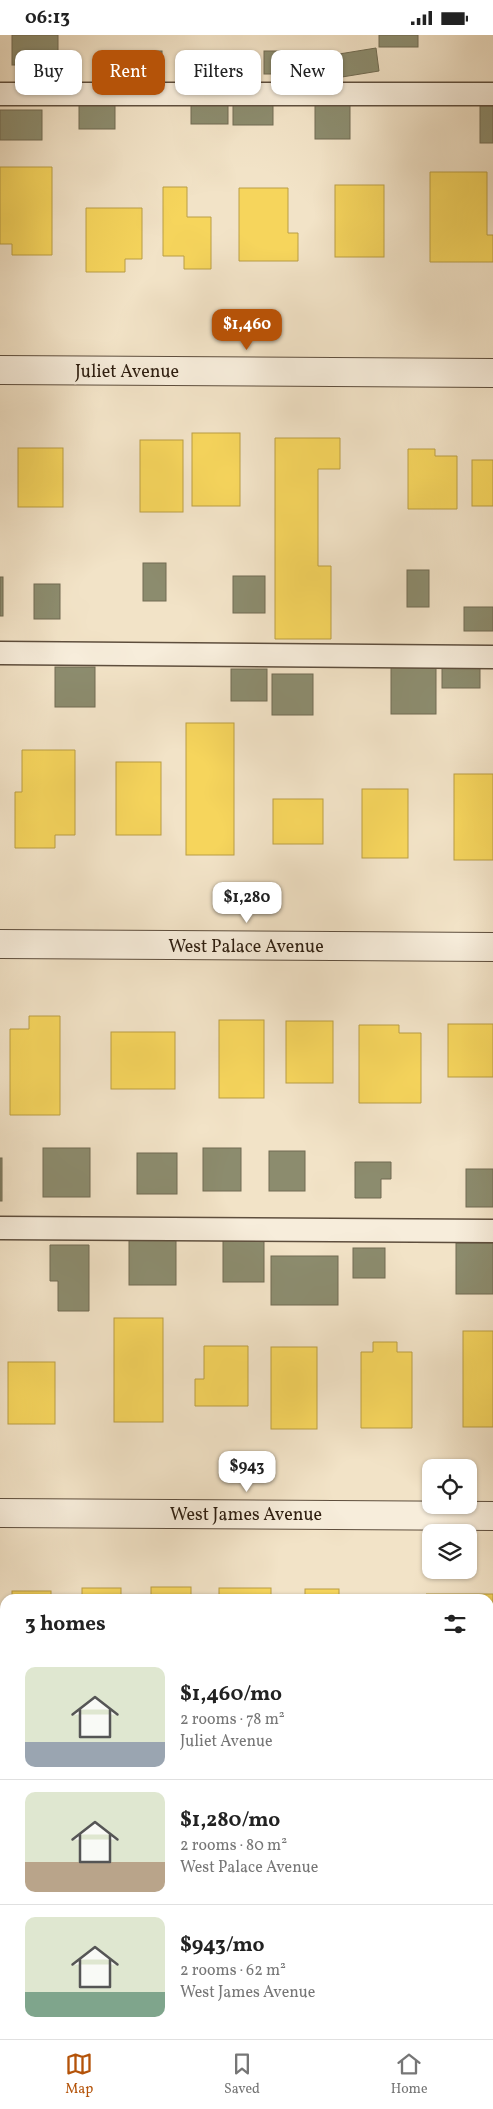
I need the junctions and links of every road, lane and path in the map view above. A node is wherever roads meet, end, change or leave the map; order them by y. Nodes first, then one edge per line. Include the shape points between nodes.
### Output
1 (0, 94) edge
2 (493, 94) edge
3 (0, 370) edge
4 (493, 373) edge
5 (0, 653) edge
6 (493, 657) edge
7 (0, 944) edge
8 (493, 947) edge
9 (0, 1228) edge
10 (493, 1231) edge
11 (0, 1513) edge
12 (493, 1515) edge

1 - 2 lane
3 - 4 street, Juliet Avenue
5 - 6 lane
7 - 8 street, West Palace Avenue
9 - 10 lane
11 - 12 street, West James Avenue

